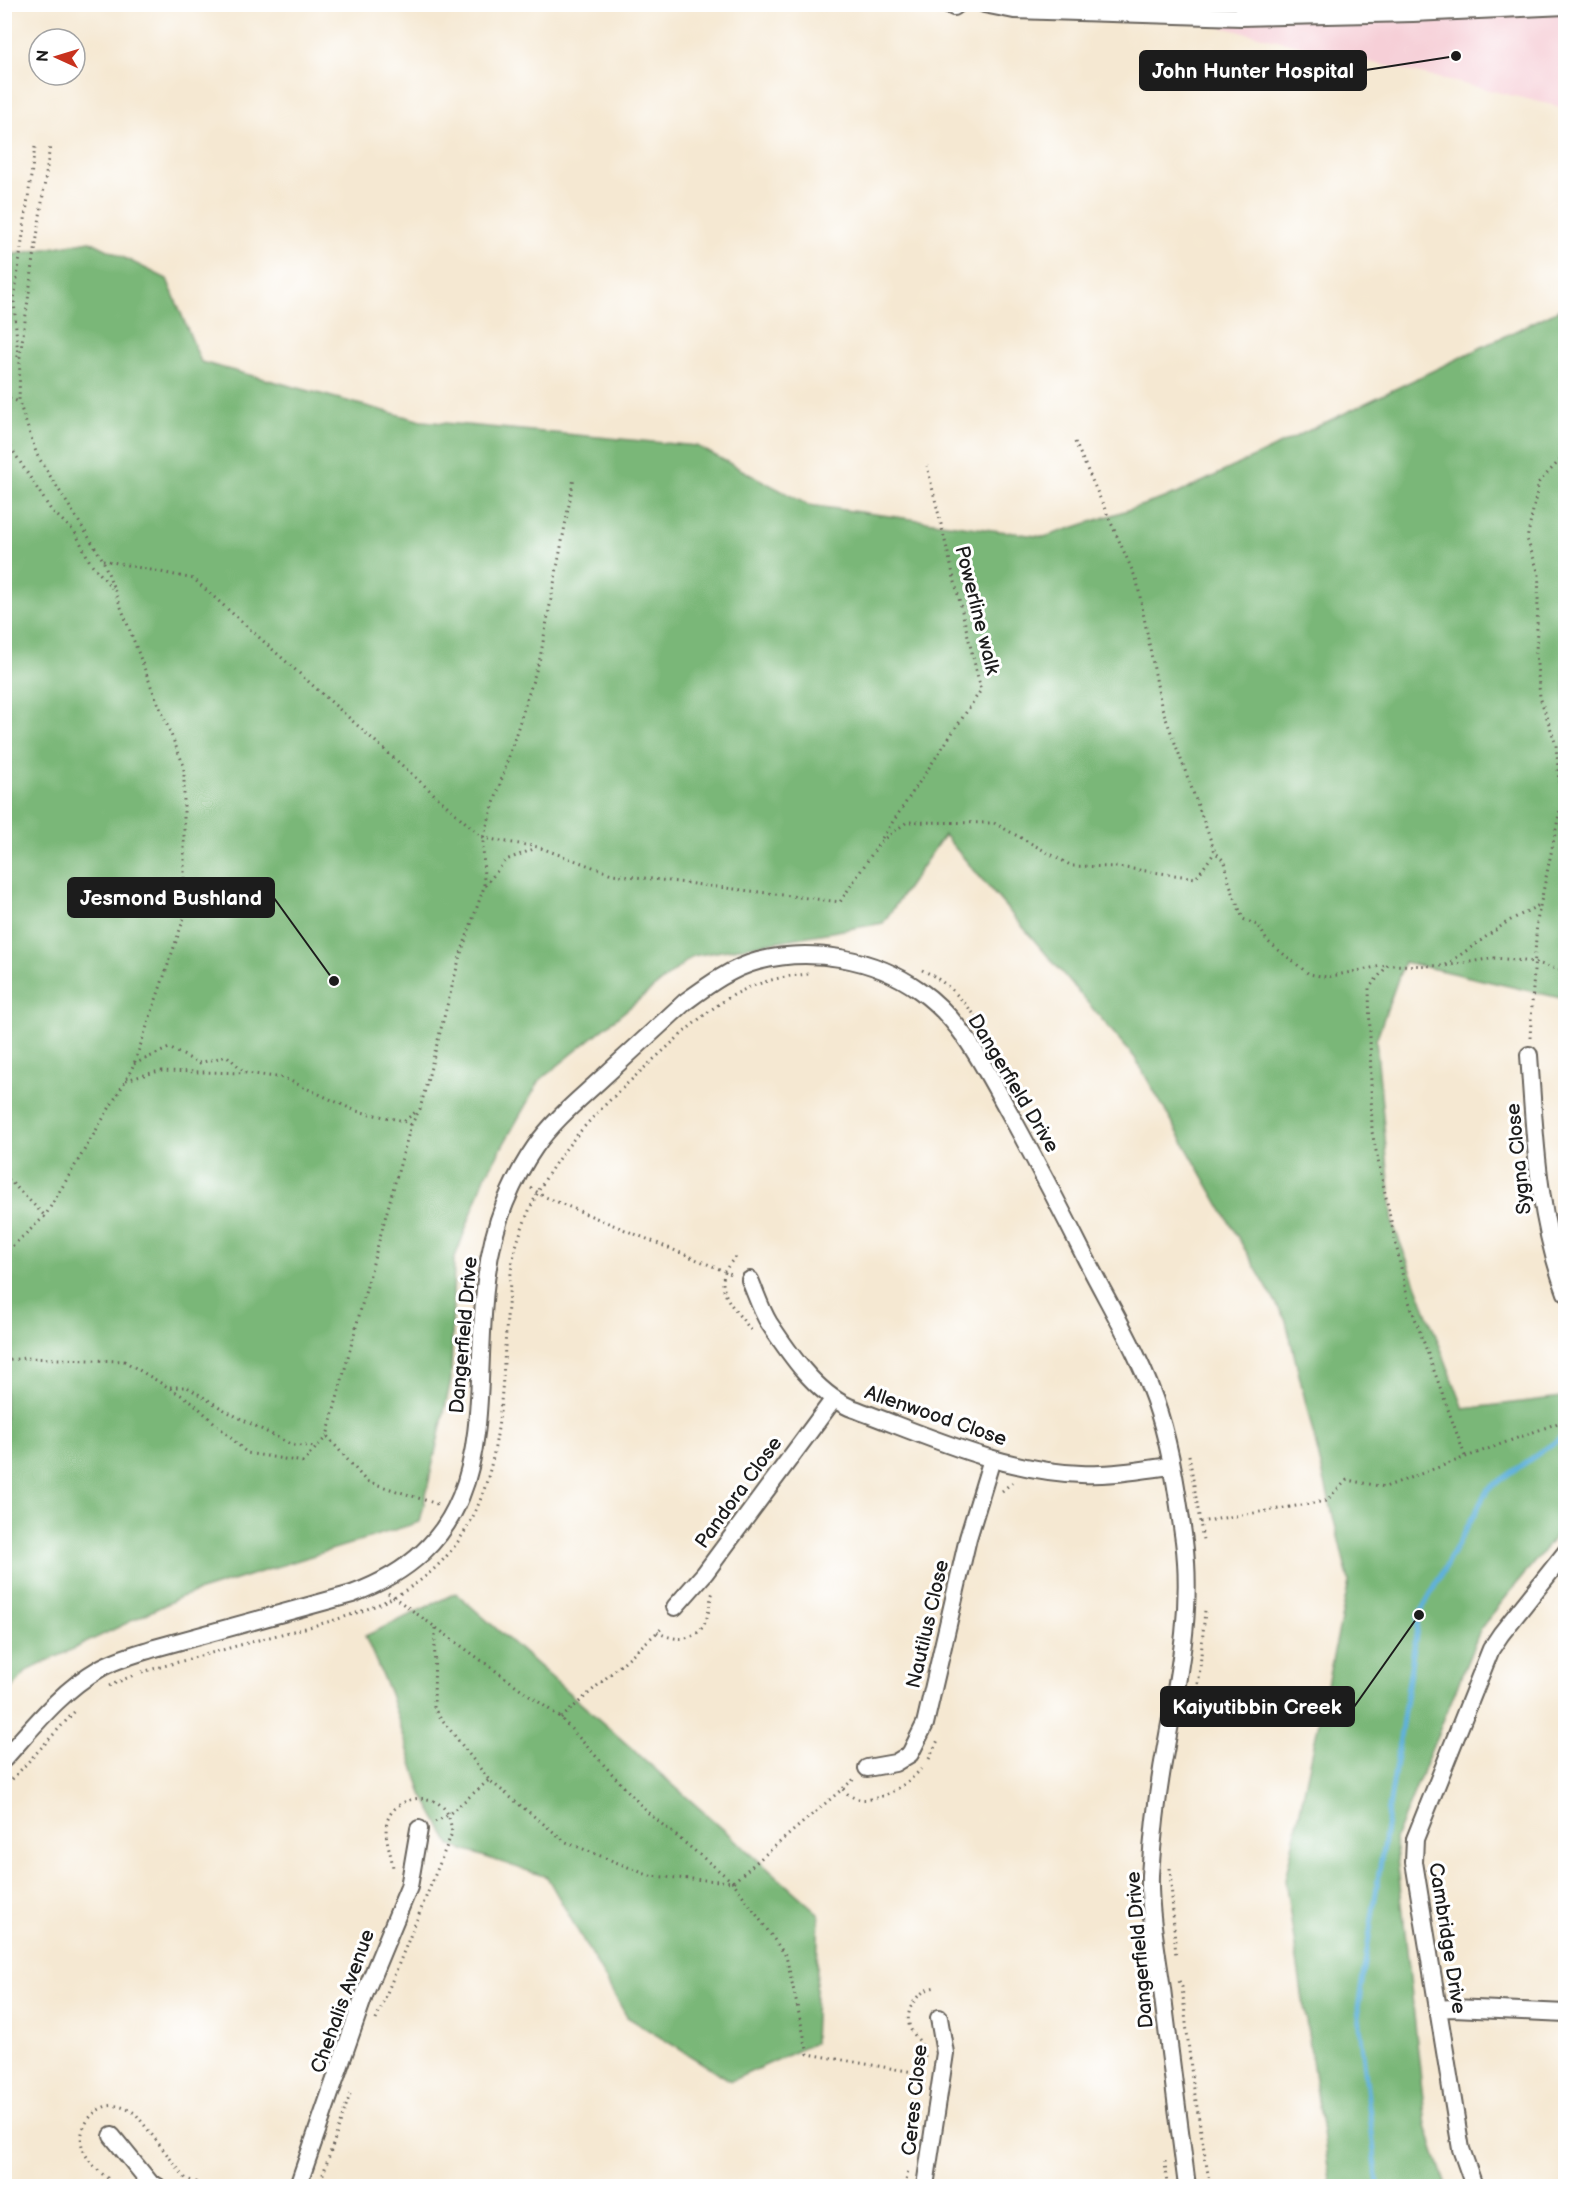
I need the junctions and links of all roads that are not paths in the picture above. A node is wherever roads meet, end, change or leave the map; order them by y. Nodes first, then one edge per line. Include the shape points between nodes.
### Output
1 (948, 4) edge
2 (958, 4) edge
3 (984, 4) edge
4 (1566, 6) edge
5 (1529, 1055) road end
6 (750, 1280) dead end
7 (1566, 1293) edge
8 (833, 1400) junction
9 (992, 1459) junction
10 (1172, 1466) junction
11 (1566, 1552) edge
12 (675, 1607) dead end
13 (4, 1758) edge
14 (867, 1768) road end
15 (419, 1829) road end
16 (1437, 2009) junction
17 (1566, 2013) edge
18 (939, 2018) dead end
19 (112, 2136) dead end
20 (152, 2186) edge
21 (298, 2187) edge
22 (925, 2187) edge
23 (1187, 2187) edge
24 (1474, 2187) edge

1 - 2 street
3 - 4 street via 1014,10 1241,17
5 - 7 street, Sygna Close via 1544,1217
6 - 8 street, Allenwood Close via 768,1321 799,1364
8 - 9 street, Allenwood Close
8 - 12 street, Pandora Close via 705,1573
9 - 10 street, Allenwood Close via 1082,1474
9 - 14 street, Nautilus Close via 968,1538 925,1724 910,1754 895,1763
10 - 13 street, Dangerfield Drive via 1159,1411 1136,1358 1038,1164 963,1033 919,989 880,969 817,955 757,961 713,982 685,1002 556,1120 534,1147 516,1179 504,1205 488,1263 476,1437 470,1469 456,1510 438,1538 378,1585 128,1656 99,1669 57,1701
10 - 23 street, Dangerfield Drive via 1184,1542 1187,1596 1183,1658 1154,1821 1150,1880
11 - 16 street, Cambridge Drive via 1491,1649 1415,1839 1414,1862
15 - 21 street, Chehalis Avenue via 409,1887 365,1993
16 - 17 street
16 - 24 street, Cambridge Drive via 1461,2149
18 - 22 street, Ceres Close via 945,2053
19 - 20 street

